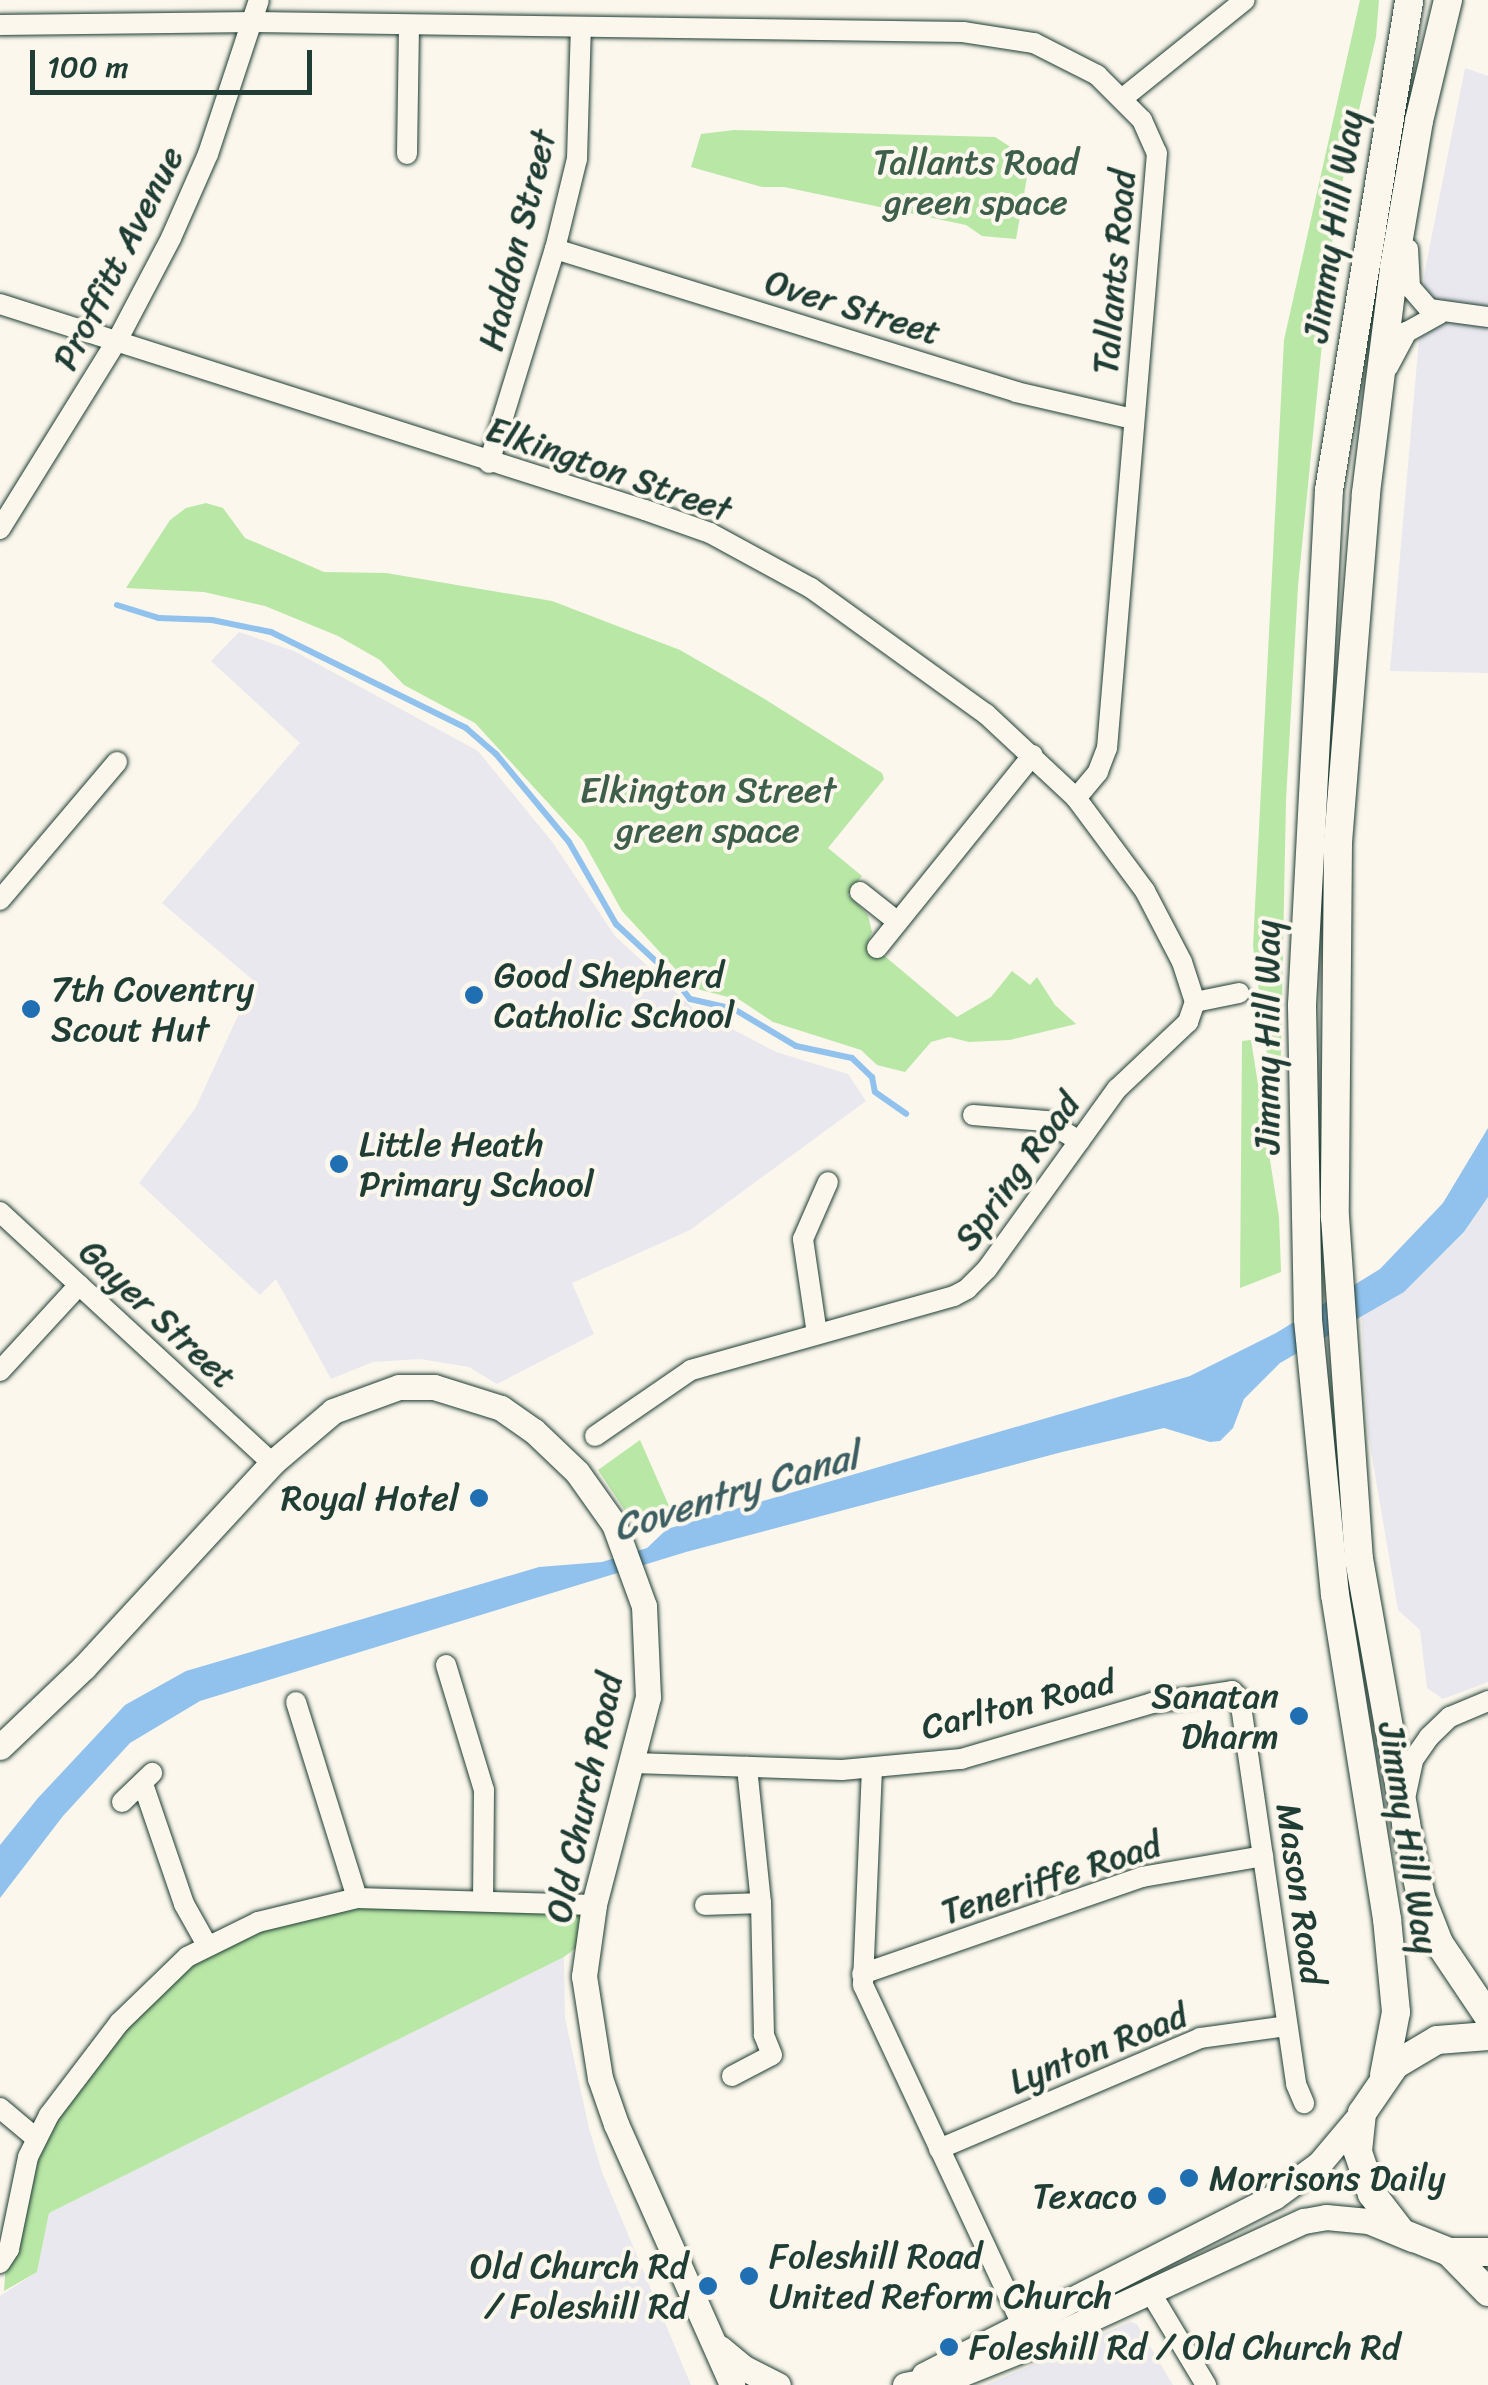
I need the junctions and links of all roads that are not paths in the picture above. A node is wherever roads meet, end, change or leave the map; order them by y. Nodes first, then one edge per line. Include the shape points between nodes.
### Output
1 (260, 0) edge
2 (1245, 0) edge
3 (1409, 0) edge
4 (1448, 0) edge
5 (254, 22) junction
6 (0, 25) edge
7 (409, 28) junction
8 (581, 28) junction
9 (1122, 98) junction
10 (1416, 142) junction
11 (406, 154) dead end
12 (554, 250) junction
13 (0, 304) edge
14 (1440, 314) junction
15 (1488, 317) edge
16 (118, 339) junction
17 (1377, 403) junction
18 (1133, 419) junction
19 (489, 463) junction
20 (0, 529) edge
21 (1033, 755) junction
22 (117, 762) dead end
23 (1076, 798) junction
24 (860, 892) dead end
25 (0, 900) edge
26 (898, 922) junction
27 (877, 948) dead end
28 (1239, 993) dead end
29 (1195, 1002) junction
30 (974, 1115) dead end
31 (1078, 1141) junction
32 (828, 1182) dead end
33 (0, 1212) edge
34 (79, 1285) junction
35 (817, 1334) junction
36 (0, 1371) edge
37 (594, 1436) dead end
38 (272, 1463) junction
39 (446, 1665) dead end
40 (1236, 1694) joint
41 (296, 1702) dead end
42 (1488, 1702) edge
43 (0, 1747) edge
44 (634, 1763) junction
45 (747, 1767) junction
46 (872, 1768) junction
47 (122, 1802) dead end
48 (1406, 1824) junction
49 (1263, 1856) junction
50 (356, 1898) junction
51 (483, 1898) junction
52 (762, 1902) junction
53 (594, 1904) junction
54 (705, 1905) dead end
55 (207, 1945) junction
56 (862, 1974) junction
57 (1488, 2016) edge
58 (1287, 2026) junction
59 (1488, 2036) edge
60 (1384, 2075) junction
61 (732, 2076) dead end
62 (1304, 2103) dead end
63 (0, 2108) edge
64 (1362, 2114) junction
65 (37, 2139) junction
66 (938, 2149) junction
67 (1412, 2240) junction
68 (1448, 2252) junction
69 (1488, 2252) edge
70 (0, 2264) edge
71 (1149, 2290) junction
72 (1488, 2292) edge
73 (1021, 2322) junction
74 (713, 2341) junction
75 (907, 2384) edge
76 (732, 2385) edge
77 (778, 2385) edge
78 (1206, 2385) edge

1 - 5 street, Proffitt Avenue
2 - 9 street
3 - 60 highway, Jimmy Hill Way via 1329,490 1303,986 1312,1365 1335,1595 1388,1919 1396,2012
4 - 10 highway, Jimmy Hill Way
5 - 6 street, Tallants Road
5 - 7 street, Tallants Road
5 - 16 street, Proffitt Avenue via 191,196
7 - 8 street, Tallants Road
7 - 11 street
8 - 9 street, Tallants Road via 1000,35 1064,55
8 - 12 street, Haddon Street via 577,159
9 - 18 street, Tallants Road via 1150,132 1157,153
10 - 14 street, Jimmy Hill Way via 1406,270 1420,300
10 - 17 highway, Jimmy Hill Way
12 - 18 street, Over Street via 1016,392
12 - 19 street, Haddon Street
13 - 16 street, Elkington Street
14 - 15 street
14 - 17 street, Jimmy Hill Way via 1407,332 1394,349
16 - 19 street, Elkington Street
16 - 20 street, Proffitt Avenue
17 - 48 highway, Jimmy Hill Way via 1349,674 1333,1063 1337,1257 1359,1559
18 - 23 street, Tallants Road via 1107,748
19 - 21 street, Elkington Street via 645,510 750,553 896,646
21 - 23 street, Elkington Street
21 - 26 street
22 - 25 street
23 - 29 street, Elkington Street via 1145,891
24 - 26 street
26 - 27 street
28 - 29 street
29 - 31 street, Spring Road via 1188,1022 1117,1089
30 - 31 street via 1046,1121
31 - 35 street, Spring Road via 967,1288
32 - 35 street via 803,1239
33 - 34 street, Gayer Street
34 - 36 street
34 - 38 street, Gayer Street
35 - 37 street, Spring Road via 691,1370
38 - 43 main road, Old Church Road
38 - 44 main road, Old Church Road via 333,1411 399,1387 469,1394 517,1419 577,1472 614,1524 636,1580 647,1635 648,1697
39 - 51 street via 484,1790
40 - 46 street, Carlton Road via 1152,1704 961,1760
40 - 49 street, Mason Road
41 - 50 street
42 - 48 street via 1450,1717 1413,1760
44 - 45 street, Carlton Road
44 - 53 main road, Old Church Road
45 - 46 street, Carlton Road
45 - 52 street
46 - 56 street
47 - 55 street via 148,1778 184,1904
48 - 57 highway, Jimmy Hill Way via 1438,1943
49 - 56 street, Teneriffe Road via 1142,1876
49 - 58 street, Mason Road
50 - 51 street
50 - 55 street via 280,1914
51 - 53 street
52 - 54 street
52 - 61 street via 764,2035 772,2056
53 - 74 main road, Old Church Road via 584,1976 600,2078
55 - 65 street via 167,1973 119,2023 62,2094
56 - 66 street
58 - 62 street, Mason Road
58 - 66 street, Lynton Road via 1200,2038
59 - 60 highway via 1437,2040
60 - 64 highway
63 - 65 street
64 - 67 highway via 1362,2176 1380,2209
64 - 73 main road via 1319,2164 1274,2197
65 - 70 street
66 - 73 street
67 - 68 highway
67 - 71 main road via 1368,2221 1326,2216
68 - 69 highway
68 - 72 highway
71 - 75 main road via 976,2368
71 - 78 street
73 - 75 main road
74 - 76 main road, Old Church Road
74 - 77 main road, Old Church Road

